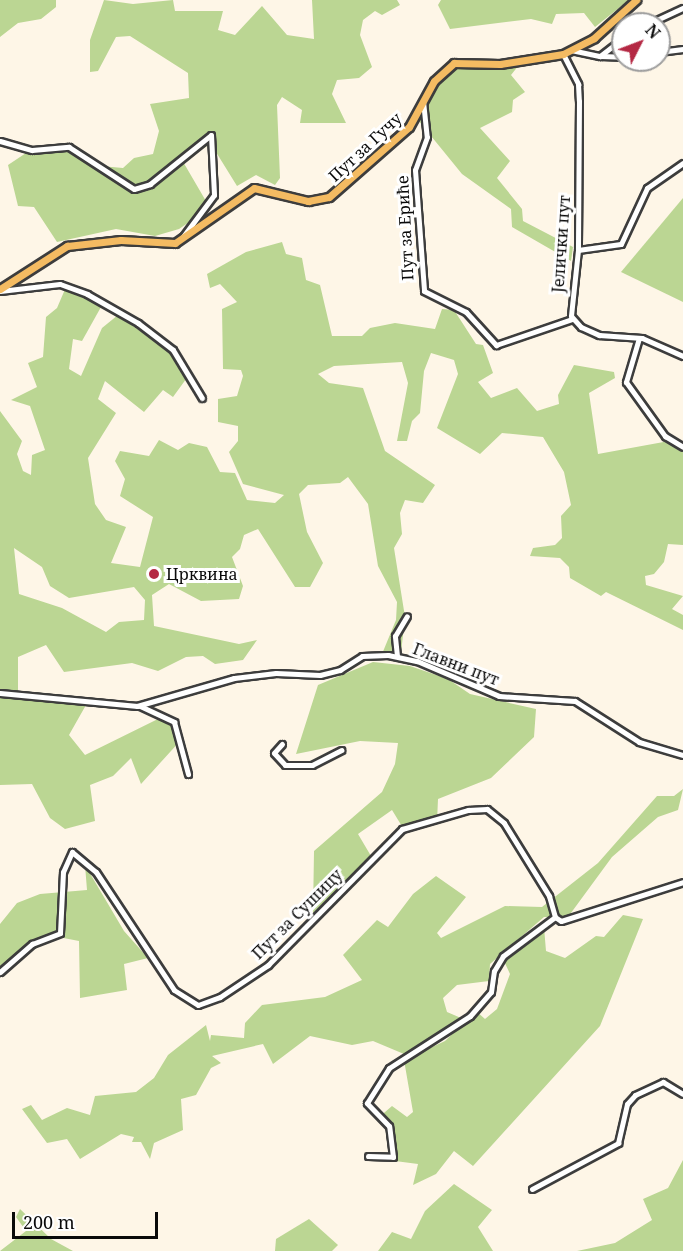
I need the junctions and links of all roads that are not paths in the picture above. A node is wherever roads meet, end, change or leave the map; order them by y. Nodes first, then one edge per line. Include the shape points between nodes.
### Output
1 (636, 0) edge
2 (611, 47) edge
3 (571, 50) junction
4 (563, 54) junction
5 (600, 56) junction
6 (611, 56) edge
7 (423, 101) junction
8 (0, 141) edge
9 (683, 163) edge
10 (182, 240) junction
11 (578, 250) junction
12 (0, 290) edge
13 (572, 319) junction
14 (639, 338) junction
15 (683, 356) edge
16 (202, 399) dead end
17 (683, 447) edge
18 (407, 616) dead end
19 (397, 656) junction
20 (0, 693) edge
21 (140, 706) junction
22 (282, 744) dead end
23 (341, 750) dead end
24 (683, 755) edge
25 (188, 774) dead end
26 (683, 882) edge
27 (555, 917) junction
28 (0, 972) edge
29 (683, 1094) edge
30 (368, 1156) dead end
31 (532, 1189) dead end

1 - 3 main road, Пут за Гучу via 594,38
2 - 5 street
3 - 4 main road, Пут за Гучу
3 - 5 street
4 - 7 main road, Пут за Гучу via 500,64 459,61 434,81
4 - 11 street, Јелички пут via 578,84
5 - 6 street
7 - 10 main road, Пут за Гучу via 402,134 329,197 308,201 254,188
7 - 13 street, Пут за Ериће via 427,137 415,170 424,291 466,312 496,345
8 - 10 street via 32,150 69,147 134,189 150,184 201,138 211,135 214,195 184,230
9 - 11 street via 647,188 621,244
10 - 12 main road via 168,244 121,240 67,246
11 - 13 street, Јелички пут
12 - 16 street via 60,284 87,294 138,323 173,350
13 - 14 street via 599,335
14 - 15 street
14 - 17 street via 626,382 666,436
18 - 19 street via 395,636
19 - 21 street, Главни пут via 362,656 340,670 320,675 246,676
19 - 24 street, Главни пут via 499,696 581,703 639,742
20 - 21 street, Главни пут via 86,705
21 - 25 street via 174,722
22 - 23 street via 274,753 285,765 312,765
26 - 27 street via 613,901 575,920
27 - 28 street, Пут за Сушицу via 549,896 504,822 487,809 468,810 402,830 268,965 207,1002 192,1003 174,990 96,872 72,852 63,872 60,933 33,944
27 - 30 street via 503,956 491,992 470,1016 389,1068 367,1103 389,1126 393,1157
29 - 31 street via 663,1082 635,1095 627,1104 618,1143

